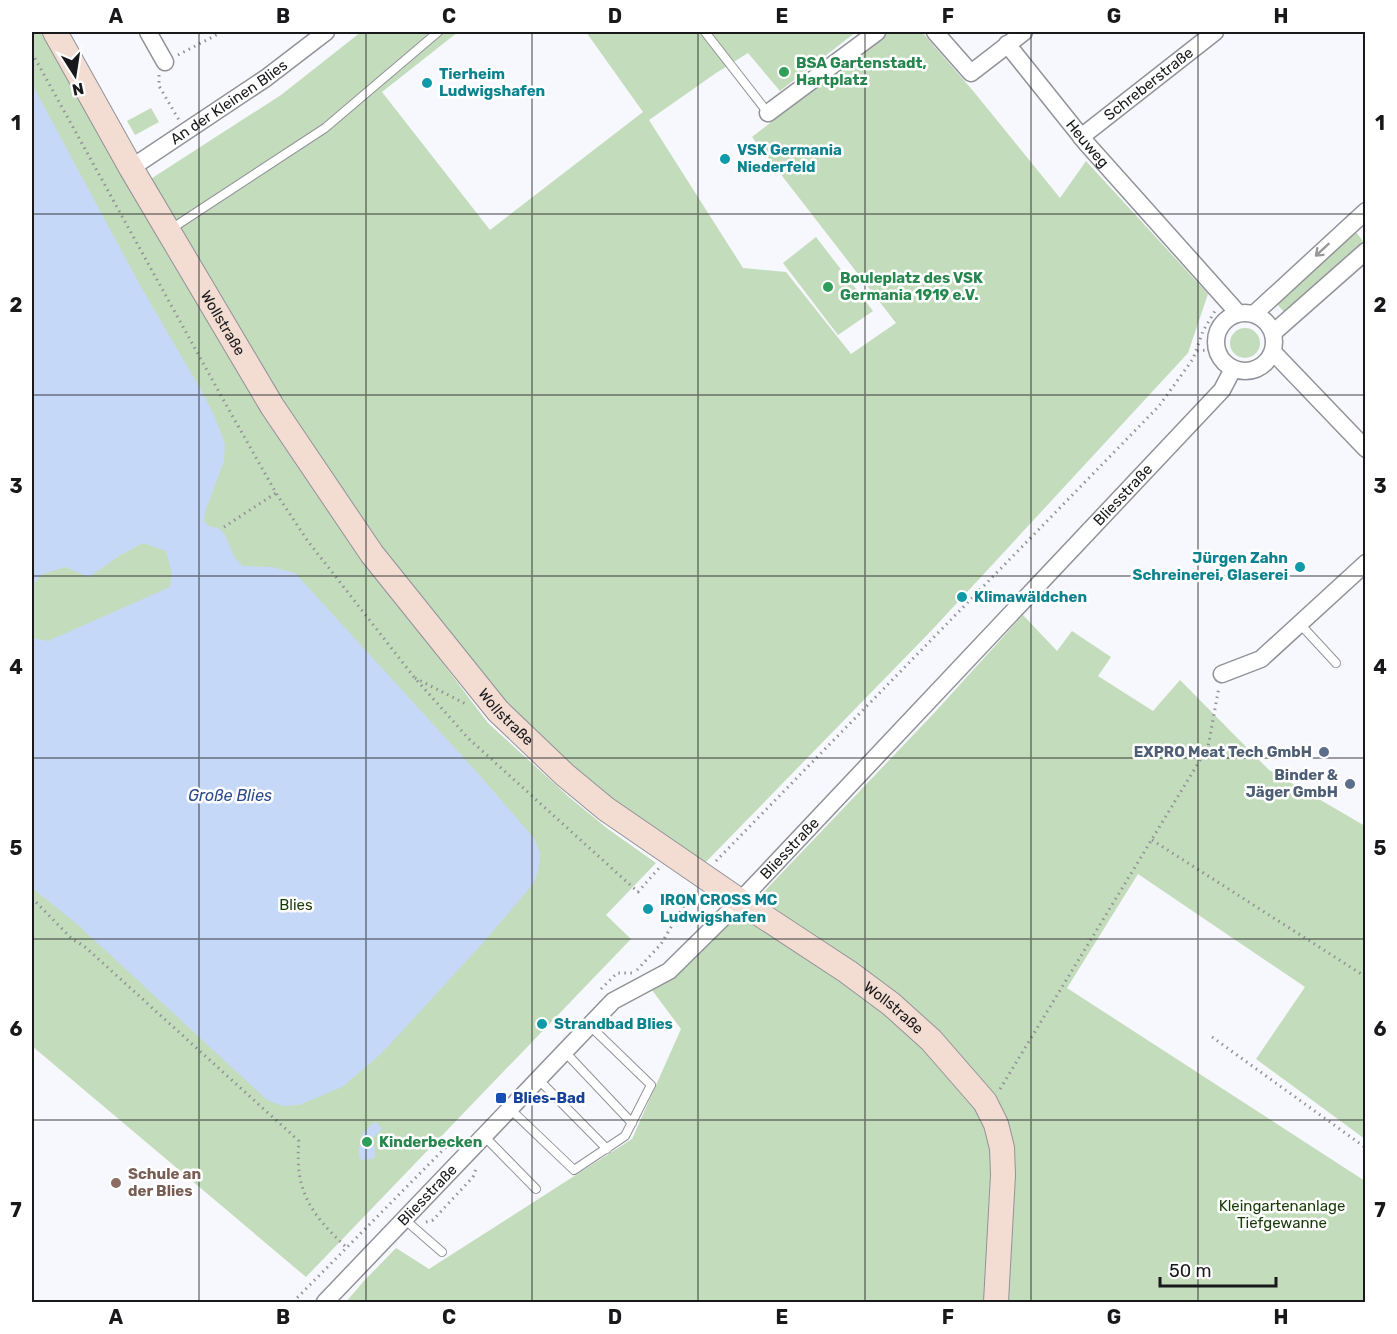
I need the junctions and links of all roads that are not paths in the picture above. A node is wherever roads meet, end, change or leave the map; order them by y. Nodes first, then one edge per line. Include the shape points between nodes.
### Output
1 (55, 32) edge
2 (148, 32) edge
3 (326, 32) edge
4 (438, 32) edge
5 (705, 32) edge
6 (877, 32) edge
7 (935, 32) edge
8 (1024, 32) edge
9 (1215, 32) edge
10 (1007, 44) junction
11 (165, 62) road end
12 (768, 113) joint
13 (1081, 137) junction
14 (131, 168) junction
15 (1365, 210) edge
16 (168, 231) junction
17 (1365, 250) edge
18 (1246, 314) junction
19 (1273, 333) junction
20 (1273, 352) junction
21 (1233, 369) junction
22 (1365, 448) edge
23 (1365, 563) edge
24 (1300, 624) junction
25 (1336, 663) dead end
26 (1222, 674) road end
27 (740, 901) junction
28 (589, 1025) junction
29 (564, 1051) junction
30 (538, 1079) junction
31 (509, 1108) junction
32 (632, 1123) junction
33 (483, 1136) junction
34 (607, 1149) junction
35 (536, 1189) dead end
36 (404, 1219) junction
37 (442, 1252) dead end
38 (325, 1302) edge
39 (996, 1302) edge

1 - 14 street, Wollstraße
2 - 11 street
3 - 14 street, An der Kleinen Blies via 266,78
4 - 16 lane via 324,128
5 - 12 lane
6 - 12 street
7 - 10 street via 971,73
8 - 10 street
9 - 13 street, Schreberstraße
10 - 13 street, Heuweg
13 - 18 street, Heuweg via 1227,300
14 - 16 street, Wollstraße
15 -> 18 street
16 - 27 street, Wollstraße via 272,406 372,554 498,711 606,809
17 - 19 street
18 - 19 street via 1262,318
18 - 21 street via 1223,322 1218,329 1216,349 1221,360
19 - 20 street
20 - 21 street via 1259,368 1241,372
20 - 22 street
21 - 27 street, Bliesstraße via 1222,390
23 - 24 street
24 - 25 lane
24 - 26 street via 1261,659
27 - 28 street, Bliesstraße via 669,971 613,1002
27 - 39 street, Wollstraße via 891,1004 931,1040 985,1102 1002,1148
28 - 29 street, Bliesstraße
28 - 32 lane via 651,1085
29 - 30 street, Bliesstraße
29 - 32 lane
30 - 31 street, Bliesstraße
30 - 34 lane
31 - 33 street, Bliesstraße
31 - 34 lane via 574,1170
32 - 34 lane via 625,1136
33 - 35 lane
33 - 36 street, Bliesstraße
36 - 37 lane
36 - 38 street, Bliesstraße

